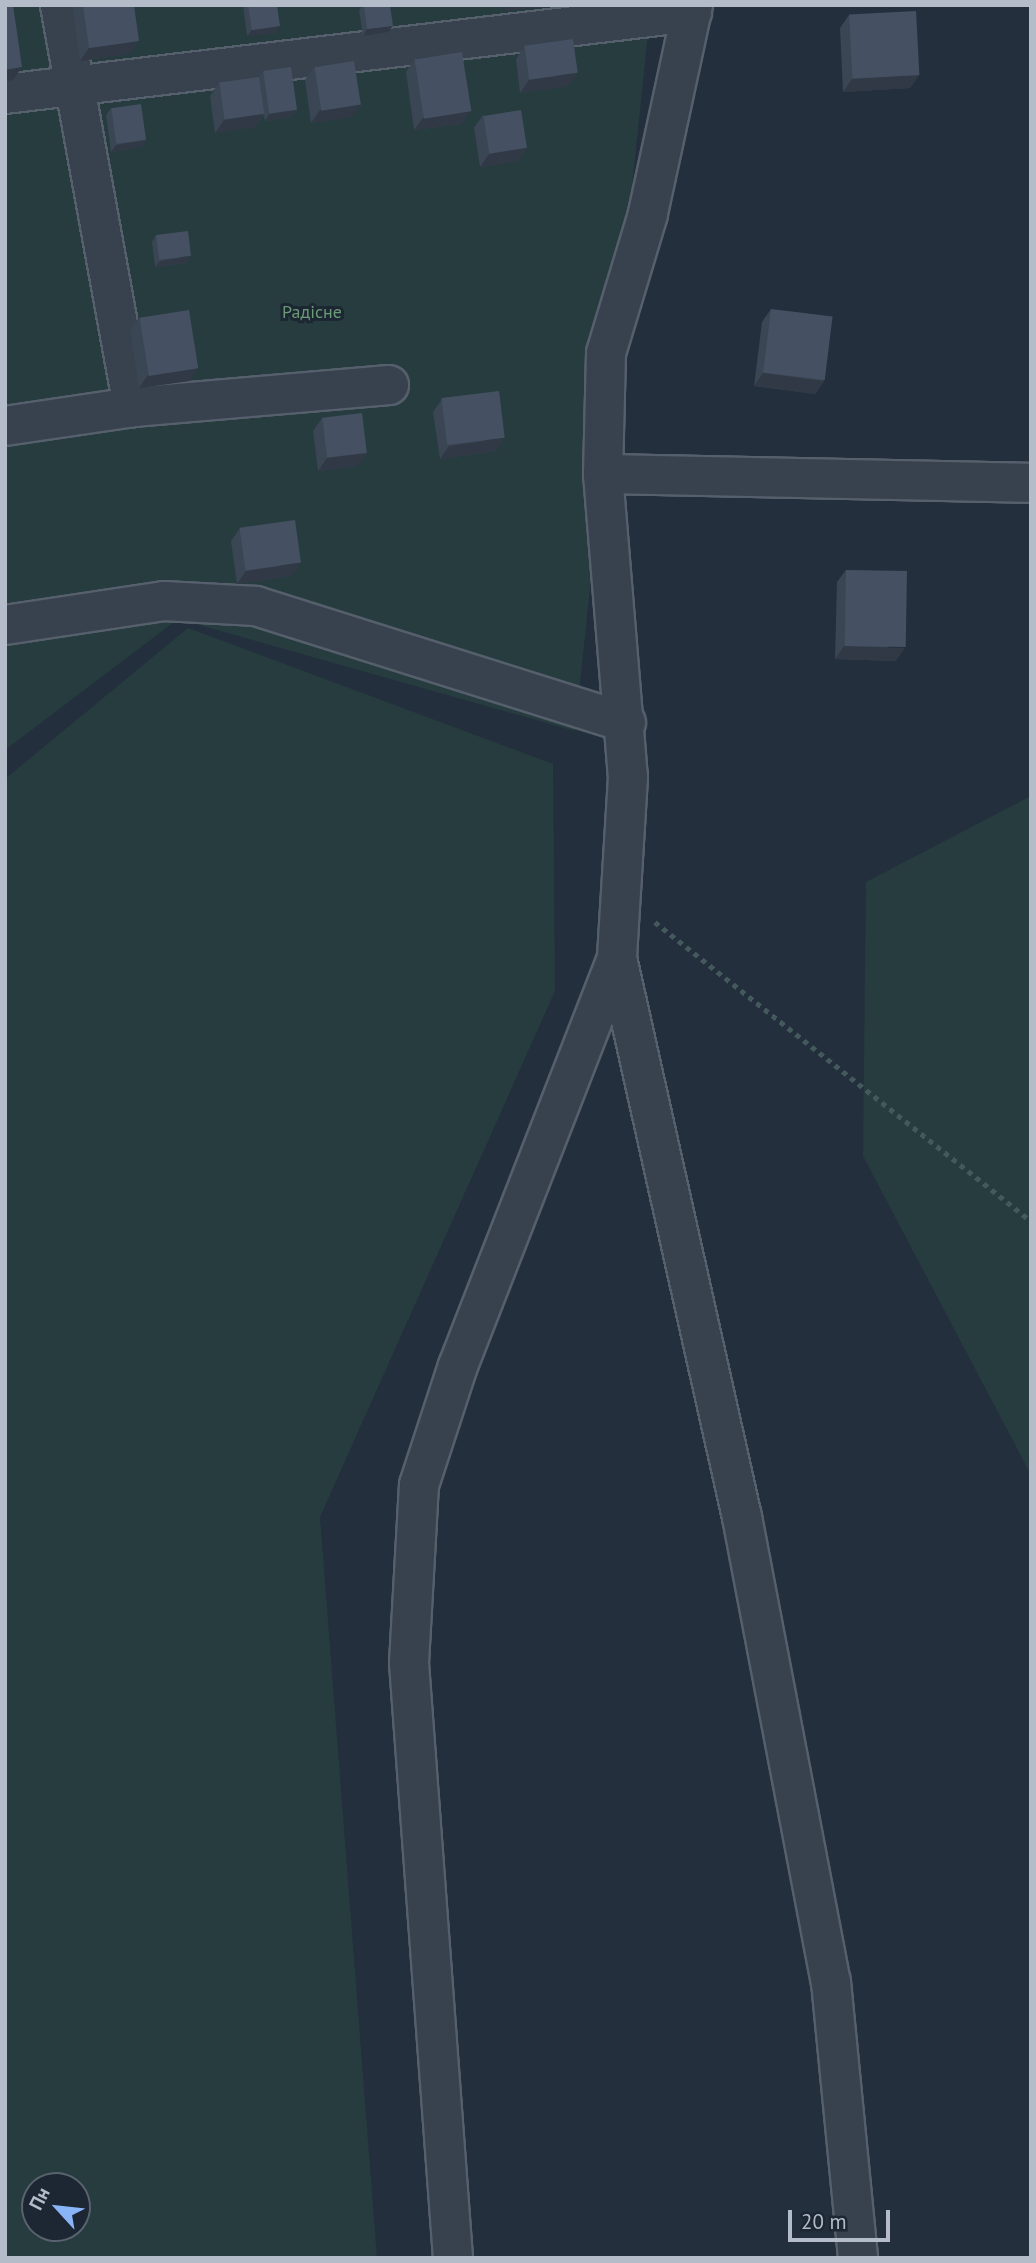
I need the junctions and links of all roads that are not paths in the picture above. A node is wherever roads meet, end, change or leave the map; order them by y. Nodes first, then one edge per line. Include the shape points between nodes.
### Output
1 (60, 5) edge
2 (693, 9) edge
3 (76, 86) junction
4 (5, 94) edge
5 (389, 385) dead end
6 (133, 407) junction
7 (5, 426) edge
8 (603, 474) junction
9 (1031, 483) edge
10 (5, 625) edge
11 (626, 723) junction
12 (617, 958) junction
13 (453, 2258) edge
14 (858, 2258) edge

1 - 3 street
2 - 3 street
2 - 8 street via 648,214 606,353
3 - 4 street
3 - 6 street
5 - 6 street
6 - 7 street
8 - 9 street
8 - 11 street
10 - 11 street via 164,601 256,606
11 - 12 street via 628,777
12 - 13 street via 458,1366 419,1485 409,1663
12 - 14 street via 742,1517 831,1982

